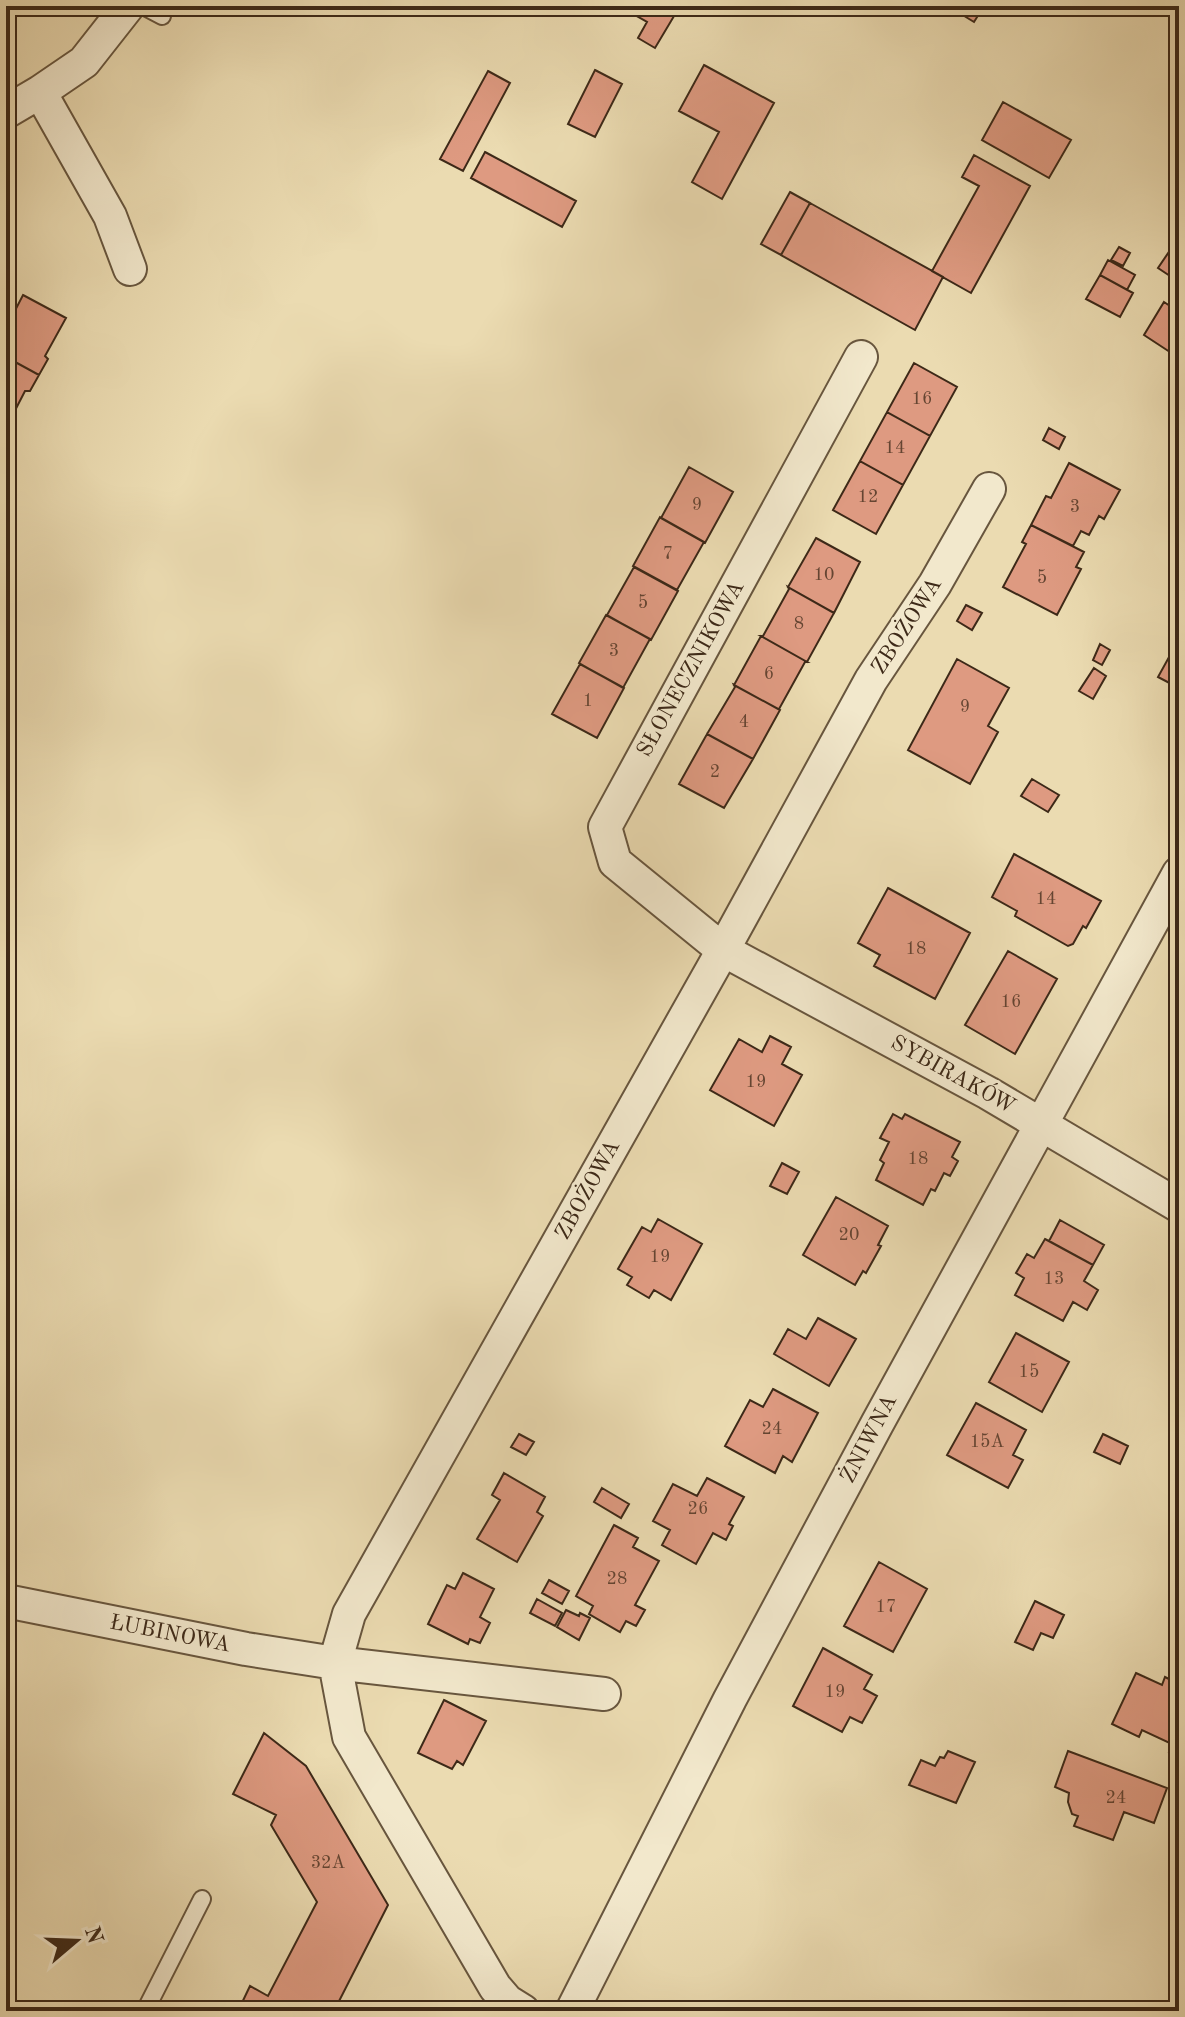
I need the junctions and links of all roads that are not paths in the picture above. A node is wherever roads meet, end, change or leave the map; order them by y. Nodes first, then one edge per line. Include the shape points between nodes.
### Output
1 (128, 6) edge
2 (143, 6) edge
3 (162, 16) dead end
4 (40, 92) junction
5 (6, 112) edge
6 (130, 269) dead end
7 (861, 357) dead end
8 (989, 489) dead end
9 (1179, 873) edge
10 (723, 950) junction
11 (1041, 1123) junction
12 (1179, 1206) edge
13 (6, 1601) edge
14 (335, 1663) junction
15 (604, 1694) dead end
16 (202, 1899) dead end
17 (145, 2011) edge
18 (523, 2011) edge
19 (572, 2011) edge

1 - 4 street via 84,62
2 - 3 lane
4 - 5 street
4 - 6 street via 110,216
7 - 10 street, SŁONECZNIKOWA via 605,827 615,862
8 - 10 street, ZBOŻOWA via 871,680
9 - 11 street, ŻNIWNA
10 - 11 street, SYBIRAKÓW
10 - 14 street, ZBOŻOWA via 349,1614
11 - 12 street, SYBIRAKÓW
11 - 19 street, ŻNIWNA via 730,1699
13 - 14 street, ŁUBINOWA
14 - 15 street
14 - 18 street via 349,1737 495,1987
16 - 17 lane

